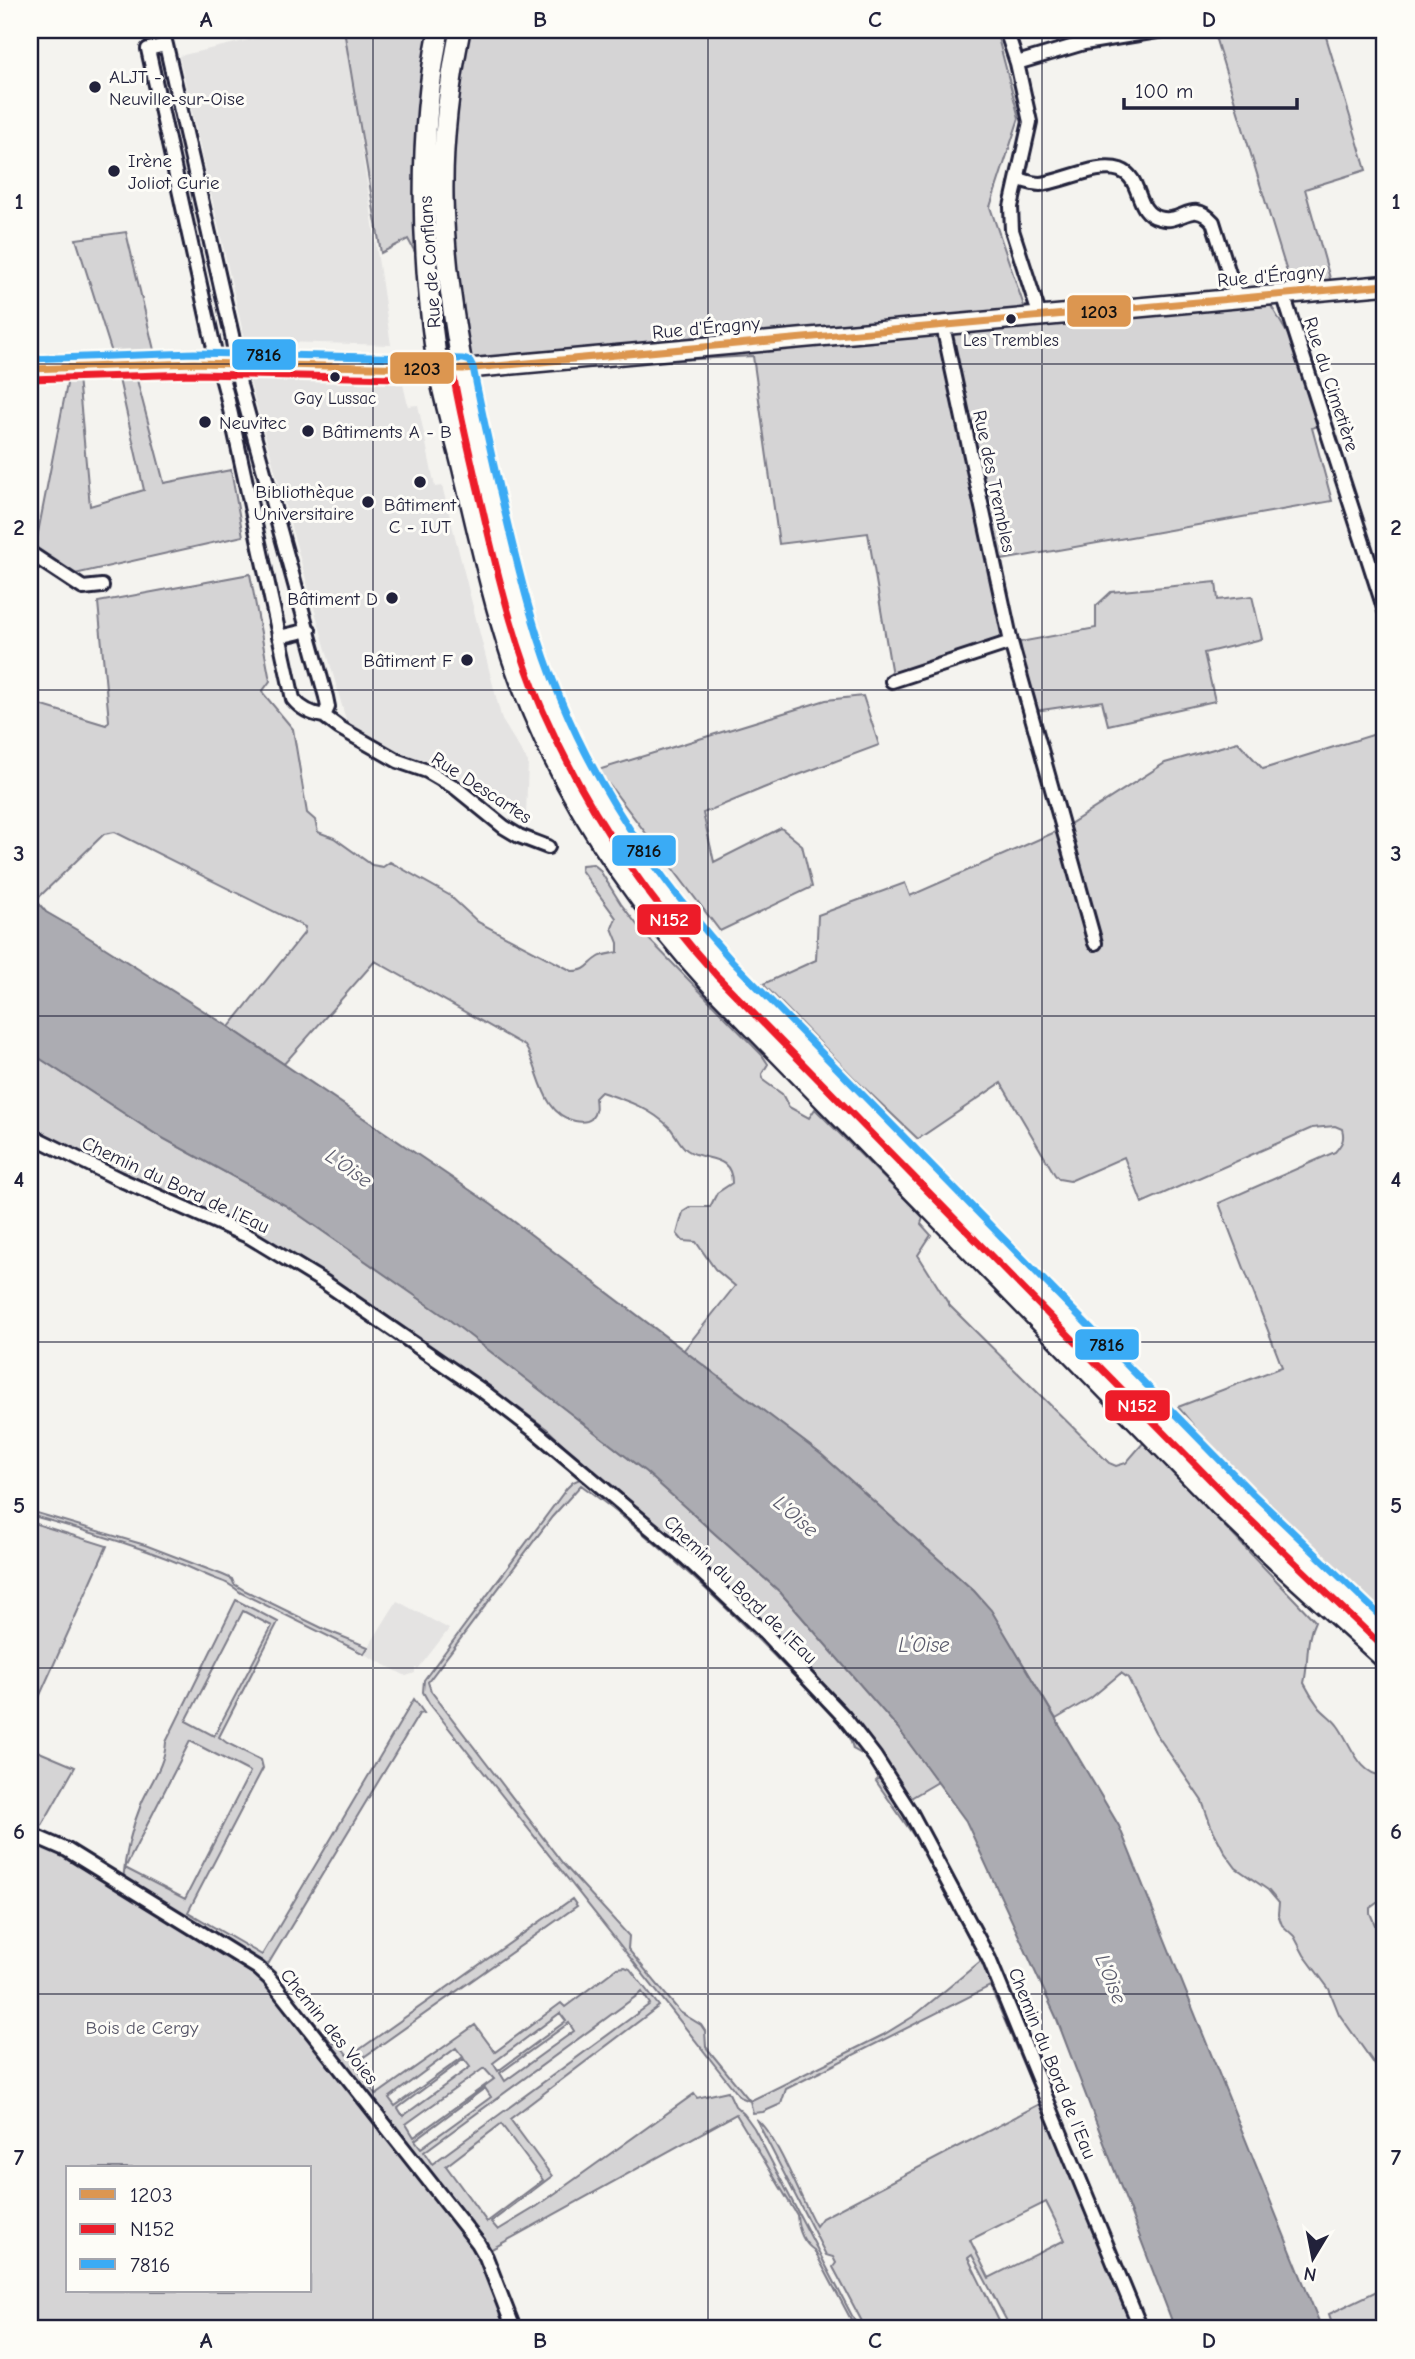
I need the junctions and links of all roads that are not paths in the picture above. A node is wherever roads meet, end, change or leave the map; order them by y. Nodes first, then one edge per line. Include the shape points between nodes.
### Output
1 (162, 30) edge
2 (439, 30) edge
3 (460, 30) edge
4 (1006, 30) edge
5 (1163, 30) edge
6 (166, 45) junction
7 (1017, 62) junction
8 (183, 119) junction
9 (164, 124) junction
10 (1019, 179) junction
11 (203, 212) junction
12 (185, 217) junction
13 (1385, 285) edge
14 (1283, 295) junction
15 (1237, 299) junction
16 (1040, 317) junction
17 (943, 326) junction
18 (219, 364) junction
19 (237, 365) junction
20 (30, 369) edge
21 (463, 369) junction
22 (439, 370) junction
23 (30, 553) edge
24 (102, 586) dead end
25 (1385, 611) edge
26 (309, 630) junction
27 (279, 638) junction
28 (1012, 642) junction
29 (892, 681) dead end
30 (324, 716) junction
31 (548, 847) dead end
32 (1096, 943) dead end
33 (30, 1135) edge
34 (1385, 1634) edge
35 (1385, 1659) edge
36 (30, 1834) edge
37 (514, 2329) edge
38 (1141, 2329) edge

1 - 6 street
2 - 22 main road, Rue de Conflans via 423,174
3 - 21 main road, Rue de Conflans via 446,128 443,196
4 - 7 street
5 - 7 street via 1084,43
6 - 8 street
6 - 9 street, Rue Descartes via 148,49
7 - 10 street via 1030,122
8 - 9 street
8 - 11 street
9 - 12 street, Rue Descartes
10 - 15 street via 1039,184 1109,168 1122,170 1132,178 1145,210 1155,218 1165,220 1197,211 1206,214 1213,222
10 - 16 street via 1011,208 1012,230
11 - 12 street
11 - 19 street
12 - 18 street, Rue Descartes
13 - 14 street, Rue d'Éragny
14 - 15 street, Rue d'Éragny
14 - 25 street, Rue du Cimetière
15 - 16 street, Rue d'Éragny
16 - 17 street, Rue d'Éragny
17 - 21 street, Rue d'Éragny
17 - 28 street, Rue des Trembles
18 - 19 street, Rue d'Éragny
18 - 20 street, Rue d'Éragny
18 - 27 street, Rue Descartes
19 - 22 street, Rue d'Éragny
19 - 26 street
21 - 22 street, Rue d'Éragny
21 - 34 main road, Rue de Conflans via 509,576 538,672 590,786 651,881 724,968 1246,1501
22 - 35 main road, Rue de Conflans via 493,593 520,679 566,783 639,898 712,985 1176,1461
23 - 24 street via 83,588
26 - 27 street
26 - 30 street via 328,707
27 - 30 street, Rue Descartes via 293,699
28 - 29 street
28 - 32 street, Rue des Trembles
30 - 31 street, Rue Descartes via 398,761 456,788 519,836
33 - 38 street, Chemin du Bord de l'Eau via 250,1237 484,1392 686,1558 844,1717 911,1813 989,1959
36 - 37 street, Chemin des Voies via 67,1850 269,1978 478,2243

